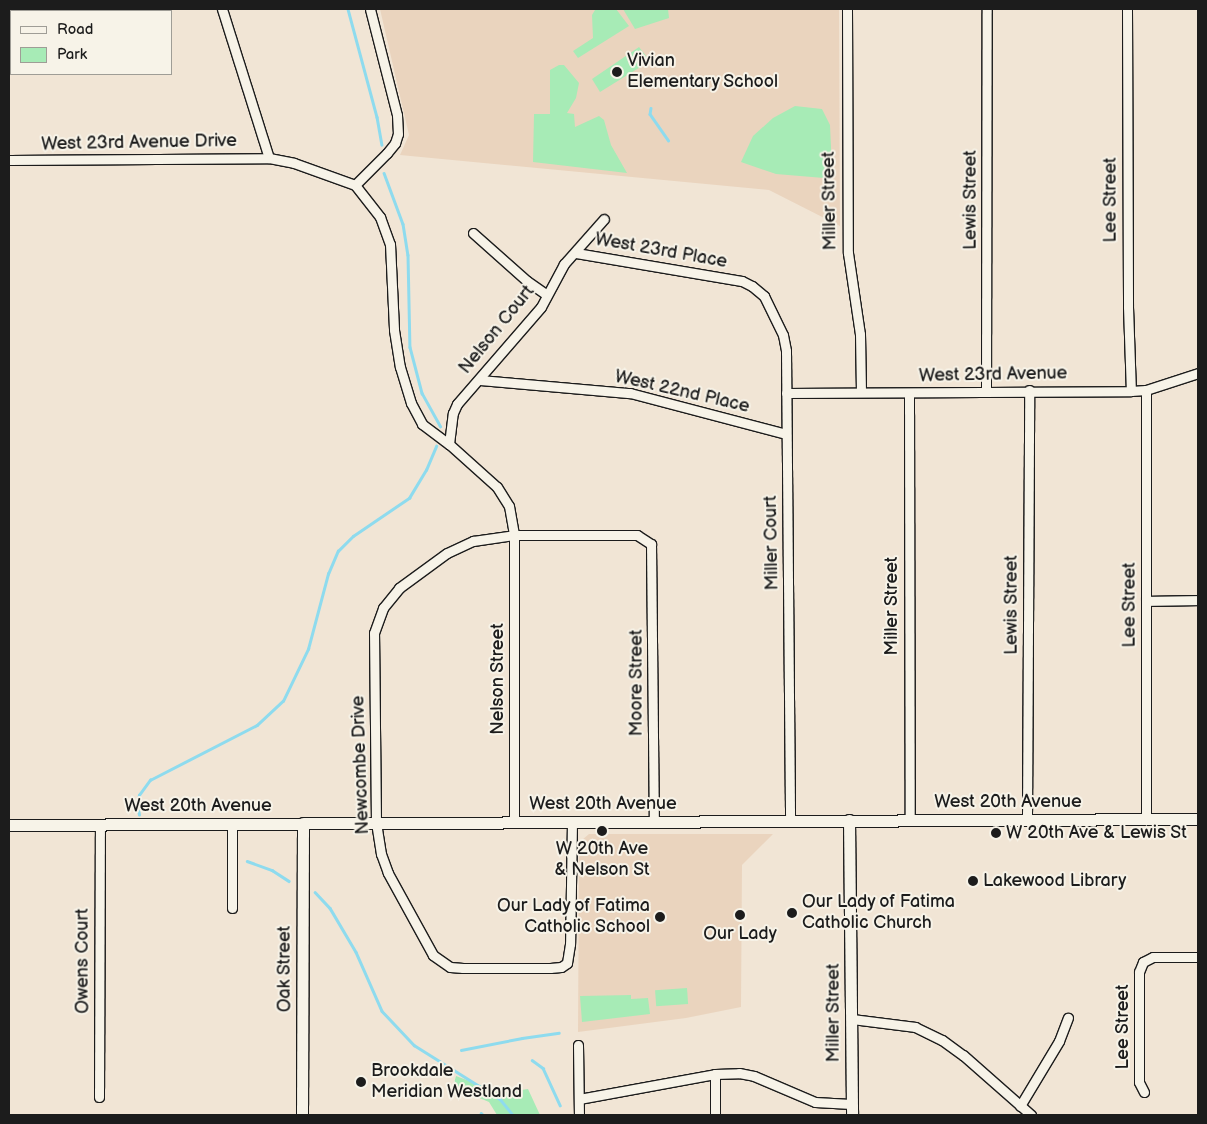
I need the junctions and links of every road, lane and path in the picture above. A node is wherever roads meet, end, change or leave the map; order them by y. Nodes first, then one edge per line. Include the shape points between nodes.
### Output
1 (222, 9) edge
2 (370, 9) edge
3 (847, 9) edge
4 (987, 9) edge
5 (1127, 9) edge
6 (269, 158) junction
7 (9, 160) edge
8 (355, 185) junction
9 (604, 219) dead end
10 (473, 234) dead end
11 (576, 253) junction
12 (742, 281) joint
13 (547, 295) junction
14 (1198, 373) edge
15 (480, 380) junction
16 (1029, 390) junction
17 (1146, 390) junction
18 (986, 391) junction
19 (1131, 391) junction
20 (861, 392) junction
21 (786, 393) junction
22 (909, 393) junction
23 (786, 434) junction
24 (449, 444) junction
25 (514, 535) junction
26 (651, 544) joint
27 (1198, 600) edge
28 (1146, 601) junction
29 (849, 820) junction
30 (910, 820) junction
31 (1027, 820) junction
32 (1146, 820) junction
33 (1198, 820) edge
34 (790, 821) junction
35 (376, 822) junction
36 (514, 822) junction
37 (572, 822) junction
38 (654, 822) junction
39 (232, 823) junction
40 (303, 823) junction
41 (9, 824) edge
42 (100, 824) junction
43 (232, 908) dead end
44 (1198, 957) edge
45 (1068, 1018) dead end
46 (852, 1019) junction
47 (578, 1044) dead end
48 (715, 1074) junction
49 (1144, 1092) dead end
50 (100, 1097) dead end
51 (579, 1099) junction
52 (1020, 1106) junction
53 (851, 1110) edge
54 (302, 1115) edge
55 (579, 1115) edge
56 (716, 1115) edge
57 (1030, 1115) edge

1 - 6 street
2 - 8 street via 397,115 398,134 387,153
3 - 20 street, Miller Street via 848,253 860,334
4 - 18 street, Lewis Street
5 - 19 street, Lee Street
6 - 7 street, West 23rd Avenue Drive
6 - 8 street, West 23rd Avenue Drive via 294,163
8 - 24 street, Nelson Street via 380,217 390,244 394,330 402,376 411,403 422,424
9 - 11 street, Nelson Court
10 - 13 street via 526,282
11 - 12 street, West 23rd Place
11 - 13 street, Nelson Court via 564,264
12 - 21 street, Miller Court via 764,296 779,324 786,351
13 - 15 street, Nelson Court via 541,307
14 - 17 street, West 23rd Avenue
15 - 23 street, West 22nd Place via 630,393
15 - 24 street, Nelson Court via 457,404
16 - 18 street, West 23rd Avenue
16 - 19 street, West 23rd Avenue
16 - 31 street, Lewis Street
17 - 19 street, West 23rd Avenue
17 - 28 street, Lee Street
18 - 22 street, West 23rd Avenue
20 - 21 street, West 23rd Avenue
20 - 22 street, West 23rd Avenue
21 - 23 street, Miller Court
22 - 30 street, Miller Street
23 - 34 street, Miller Court
24 - 25 street, Nelson Street via 497,487 509,506
25 - 26 street, Newcombe Drive via 637,535
25 - 35 street, Newcombe Drive via 473,541 447,554 399,588 383,608 374,633
25 - 36 street, Nelson Street
26 - 38 street, Moore Street
27 - 28 street
28 - 32 street, Lee Street
29 - 30 street, West 20th Avenue
29 - 34 street, West 20th Avenue
29 - 46 street, Miller Street
30 - 31 street, West 20th Avenue
31 - 32 street, West 20th Avenue
32 - 33 street, West 20th Avenue
34 - 38 street, West 20th Avenue
35 - 36 street, West 20th Avenue
35 - 37 street, Newcombe Drive via 388,873 420,935 440,961 463,968 550,968 567,963 570,944
35 - 40 street, West 20th Avenue
36 - 37 street, West 20th Avenue
37 - 38 street, West 20th Avenue
39 - 40 street, West 20th Avenue
39 - 42 street, West 20th Avenue
39 - 43 street
40 - 54 street, Oak Street
41 - 42 street, West 20th Avenue
42 - 50 street, Owens Court
44 - 49 street, Lee Street via 1154,956 1143,962 1138,972 1139,1082
45 - 52 street via 1059,1042
46 - 52 street via 925,1031 963,1055
46 - 53 street, Miller Street
47 - 51 street
48 - 51 street
48 - 53 street via 754,1076 815,1102
48 - 56 street
51 - 55 street
52 - 57 street

